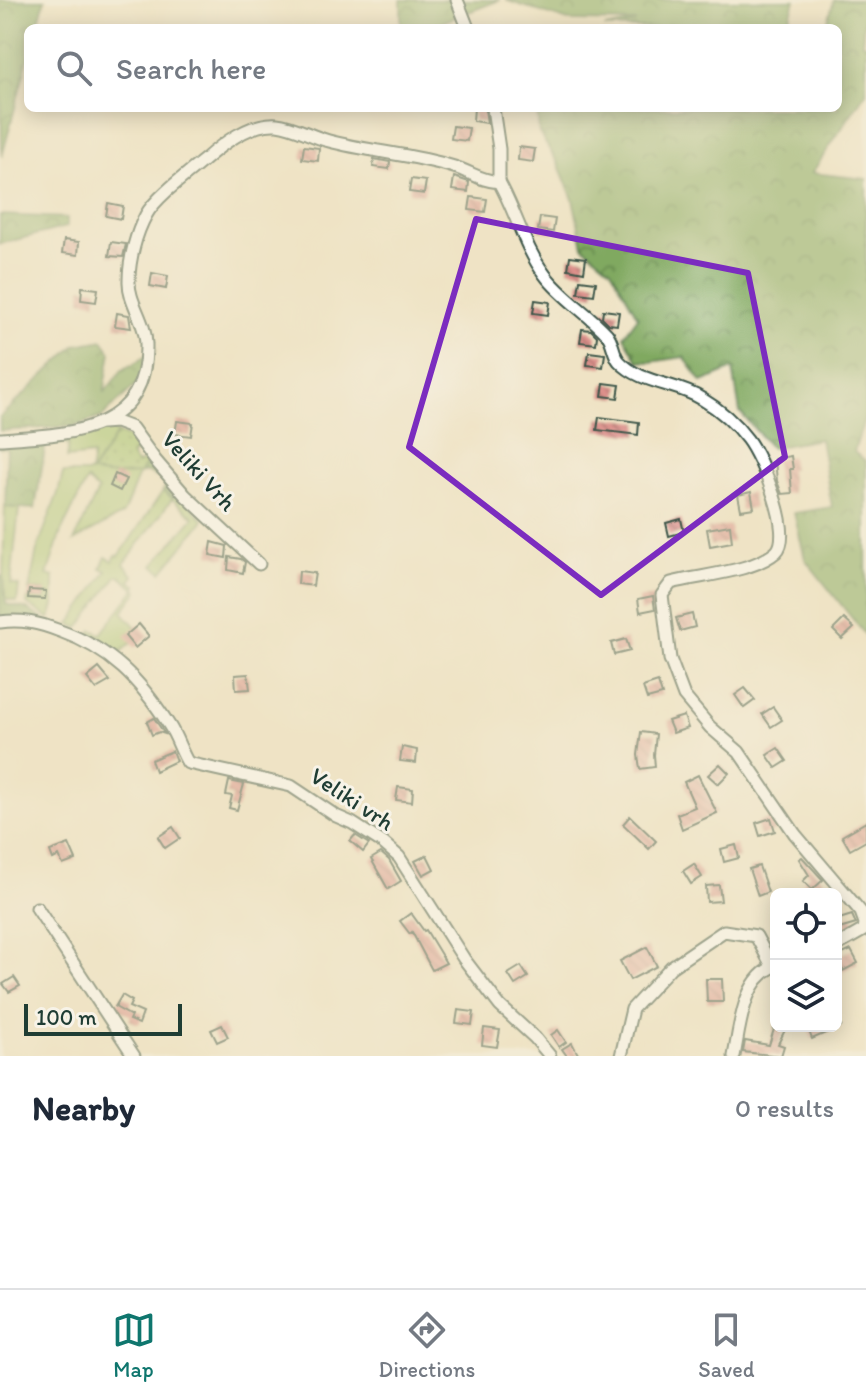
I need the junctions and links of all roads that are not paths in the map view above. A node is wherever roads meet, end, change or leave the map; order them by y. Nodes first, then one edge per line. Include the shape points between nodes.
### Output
1 (457, 0) edge
2 (466, 24) edge
3 (494, 112) edge
4 (499, 182) junction
5 (102, 423) junction
6 (0, 439) edge
7 (259, 564) dead end
8 (0, 622) edge
9 (37, 908) dead end
10 (865, 931) edge
11 (842, 943) edge
12 (770, 960) edge
13 (770, 970) edge
14 (134, 1056) edge
15 (550, 1056) edge
16 (621, 1056) edge
17 (734, 1056) edge

1 - 2 street
3 - 4 street
4 - 5 street via 276,124 223,144 146,214 128,283 145,331 145,359 134,397
4 - 10 street via 546,276 609,336 619,361 699,396 749,441 783,527 782,544 748,566 671,583 662,595 670,659 684,696 739,752 795,834 861,912
5 - 6 street
5 - 7 street, Veliki Vrh via 132,428 185,495
8 - 15 street, Veliki vrh via 38,623 81,638 114,658 172,728 187,762 291,786 383,843 399,857 491,994
9 - 14 street
10 - 11 street
12 - 16 street via 756,936 724,931 671,967 632,1009
13 - 17 street via 748,995

